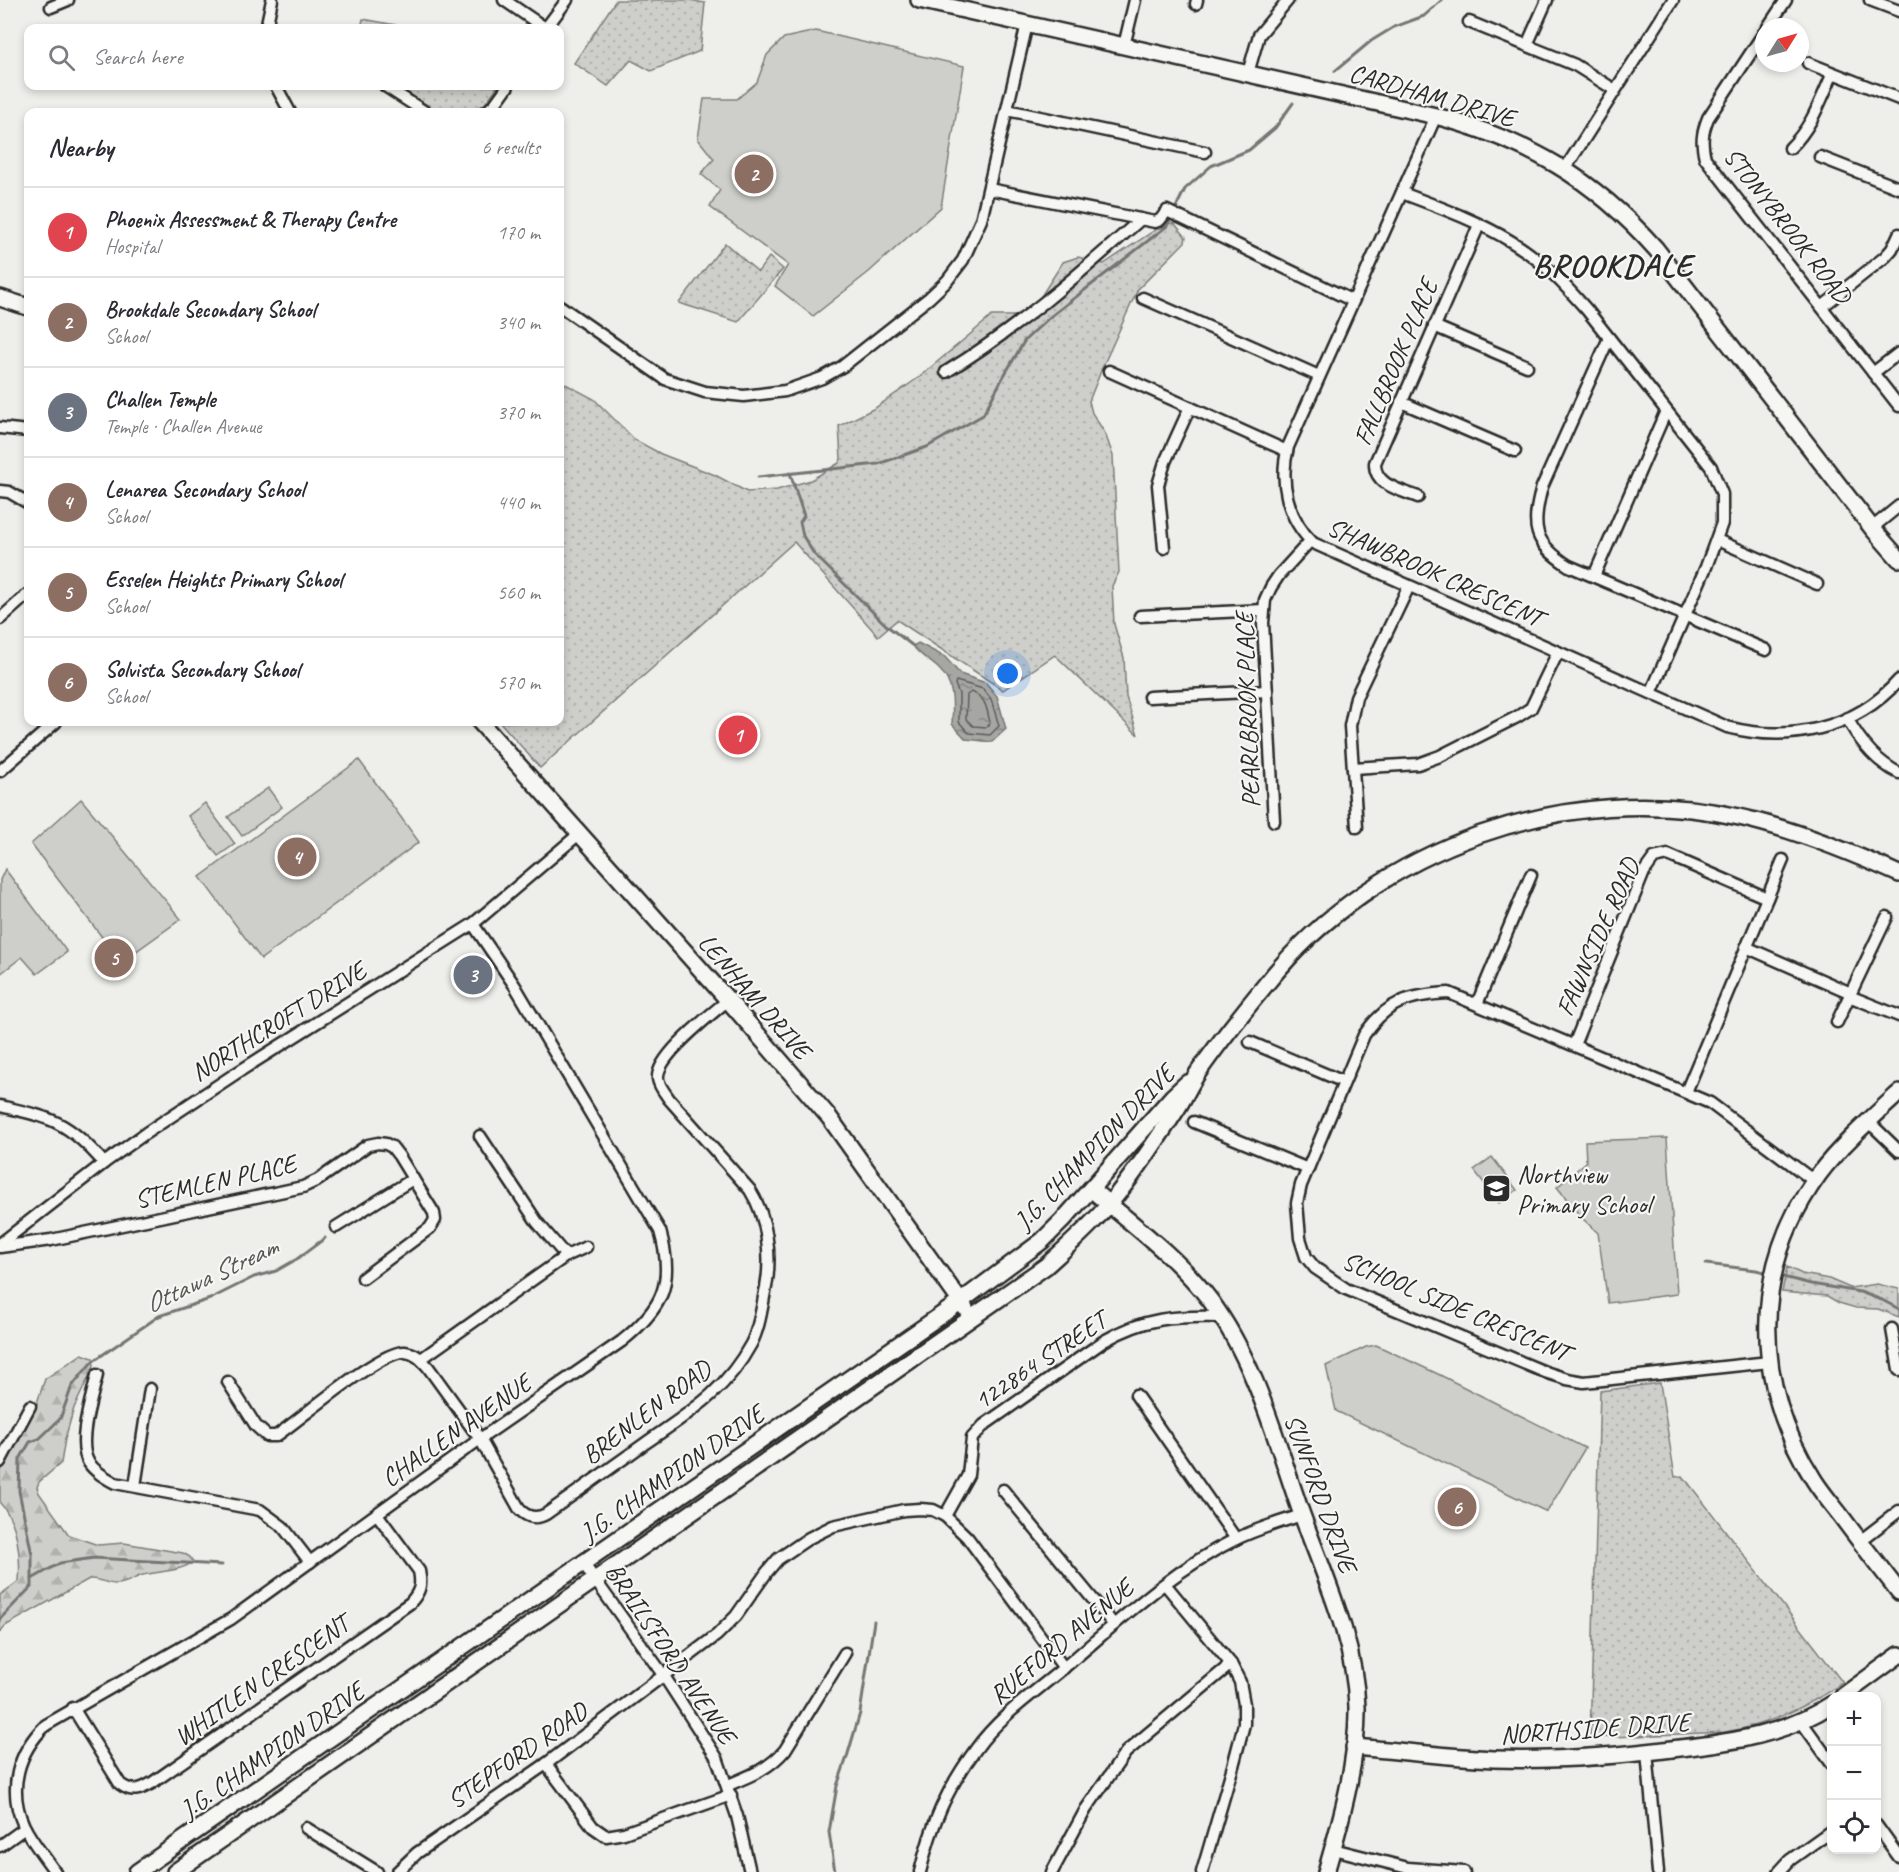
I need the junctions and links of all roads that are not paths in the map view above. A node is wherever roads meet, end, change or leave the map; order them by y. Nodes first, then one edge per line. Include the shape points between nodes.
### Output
1 (68, 0) edge
2 (272, 0) edge
3 (504, 0) edge
4 (567, 0) edge
5 (919, 0) edge
6 (1135, 0) edge
7 (1288, 0) edge
8 (1547, 0) edge
9 (1673, 0) edge
10 (1786, 0) edge
11 (1870, 0) edge
12 (51, 7) dead end
13 (1899, 11) edge
14 (1774, 18) edge
15 (1469, 22) dead end
16 (267, 24) edge
17 (539, 24) edge
18 (548, 24) edge
19 (1027, 24) junction
20 (1527, 45) junction
21 (1124, 46) junction
22 (1755, 47) edge
23 (1809, 63) edge
24 (1248, 73) junction
25 (1833, 73) junction
26 (278, 90) edge
27 (391, 90) edge
28 (505, 90) edge
29 (1615, 90) junction
30 (1899, 99) edge
31 (288, 108) edge
32 (419, 108) edge
33 (490, 108) edge
34 (1007, 110) junction
35 (1436, 116) junction
36 (1790, 148) dead end
37 (1205, 152) dead end
38 (1820, 157) dead end
39 (1565, 169) junction
40 (1899, 188) edge
41 (988, 189) junction
42 (1402, 193) junction
43 (1141, 219) junction
44 (1479, 225) junction
45 (1899, 234) edge
46 (0, 298) edge
47 (1143, 298) dead end
48 (1353, 302) junction
49 (24, 306) edge
50 (1822, 307) junction
51 (564, 309) edge
52 (1434, 326) junction
53 (1609, 338) junction
54 (1899, 353) edge
55 (1527, 366) dead end
56 (1109, 371) dead end
57 (946, 372) dead end
58 (1874, 374) junction
59 (1319, 376) junction
60 (1401, 402) junction
61 (1899, 406) edge
62 (1190, 408) junction
63 (1666, 411) junction
64 (0, 428) edge
65 (24, 431) edge
66 (1287, 451) junction
67 (1515, 451) dead end
68 (0, 491) edge
69 (1418, 497) dead end
70 (24, 500) edge
71 (1899, 506) edge
72 (1872, 528) junction
73 (1717, 540) junction
74 (1310, 541) junction
75 (1164, 548) dead end
76 (1899, 559) edge
77 (1594, 576) junction
78 (1817, 584) dead end
79 (1409, 586) junction
80 (24, 598) edge
81 (1264, 610) junction
82 (1140, 616) dead end
83 (1685, 616) junction
84 (0, 619) edge
85 (1766, 651) dead end
86 (1558, 652) junction
87 (1899, 681) edge
88 (1267, 691) junction
89 (1651, 693) junction
90 (1149, 697) dead end
91 (1848, 718) junction
92 (51, 726) edge
93 (484, 726) edge
94 (1353, 768) junction
95 (0, 771) edge
96 (1899, 772) edge
97 (1274, 821) dead end
98 (1357, 827) dead end
99 (579, 834) junction
100 (1783, 860) dead end
101 (1899, 874) edge
102 (1531, 875) dead end
103 (1767, 898) junction
104 (1887, 917) dead end
105 (473, 924) junction
106 (1746, 947) junction
107 (1850, 994) junction
108 (728, 1000) junction
109 (1477, 1004) junction
110 (1899, 1016) edge
111 (1837, 1022) dead end
112 (1250, 1042) dead end
113 (1574, 1045) junction
114 (1198, 1073) junction
115 (1344, 1082) junction
116 (1686, 1092) junction
117 (1899, 1093) edge
118 (0, 1106) edge
119 (1194, 1122) dead end
120 (1869, 1122) junction
121 (480, 1136) dead end
122 (1899, 1151) edge
123 (104, 1163) junction
124 (1308, 1169) junction
125 (413, 1179) junction
126 (1814, 1181) junction
127 (1091, 1189) junction
128 (1109, 1204) junction
129 (336, 1227) dead end
130 (0, 1246) edge
131 (586, 1247) dead end
132 (566, 1257) junction
133 (363, 1278) dead end
134 (960, 1302) junction
135 (1221, 1317) junction
136 (972, 1319) junction
137 (1892, 1329) dead end
138 (421, 1359) junction
139 (1769, 1362) junction
140 (1899, 1370) edge
141 (97, 1375) dead end
142 (228, 1383) dead end
143 (150, 1389) dead end
144 (1136, 1395) dead end
145 (30, 1406) dead end
146 (480, 1439) junction
147 (0, 1462) edge
148 (135, 1486) junction
149 (1003, 1490) dead end
150 (1899, 1510) edge
151 (377, 1514) junction
152 (1302, 1515) junction
153 (945, 1516) junction
154 (1236, 1539) junction
155 (1860, 1541) junction
156 (310, 1562) junction
157 (584, 1563) junction
158 (595, 1580) junction
159 (1165, 1584) junction
160 (1899, 1592) edge
161 (1114, 1625) junction
162 (845, 1653) dead end
163 (1899, 1655) edge
164 (1231, 1664) junction
165 (1064, 1668) junction
166 (664, 1676) junction
167 (1848, 1692) edge
168 (1827, 1707) edge
169 (73, 1708) junction
170 (1801, 1721) junction
171 (1354, 1747) junction
172 (1647, 1752) junction
173 (1827, 1757) edge
174 (546, 1764) junction
175 (729, 1790) junction
176 (25, 1828) junction
177 (306, 1828) dead end
178 (1881, 1832) edge
179 (1827, 1834) edge
180 (0, 1846) edge
181 (1333, 1849) junction
182 (1898, 1854) edge
183 (55, 1872) edge
184 (137, 1872) edge
185 (175, 1872) edge
186 (377, 1872) edge
187 (398, 1872) edge
188 (750, 1872) edge
189 (920, 1872) edge
190 (1052, 1872) edge
191 (1202, 1872) edge
192 (1326, 1872) edge
193 (1455, 1872) edge
194 (1464, 1872) edge
195 (1658, 1872) edge
196 (1779, 1872) edge

1 - 12 street
2 - 16 street
3 - 17 street
4 - 18 street
5 - 19 street, CARDHAM DRIVE
6 - 21 street
7 - 24 street via 1259,35
8 - 20 street
9 - 29 street
10 - 14 street
11 - 13 street
15 - 20 street
19 - 21 street, CARDHAM DRIVE
19 - 34 street
20 - 29 street via 1575,65
21 - 24 street, CARDHAM DRIVE
22 - 50 street, STONYBROOK ROAD via 1708,118 1703,130 1705,158
23 - 25 street
24 - 35 street, CARDHAM DRIVE
25 - 30 street
25 - 36 street via 1813,118
26 - 31 street
27 - 32 street
28 - 33 street
29 - 39 street
34 - 37 street
34 - 41 street
35 - 39 street, CARDHAM DRIVE via 1493,133
35 - 42 street, SHAWBROOK CRESCENT
38 - 40 street
39 - 72 street, CARDHAM DRIVE via 1603,196 1656,249
41 - 43 street
41 - 51 street via 972,242 947,281 843,366 785,391 726,395 665,379
42 - 44 street
42 - 48 street, SHAWBROOK CRESCENT
43 - 48 street via 1155,222 1167,211
43 - 57 street via 1014,328
44 - 52 street, FALLBROOK PLACE
44 - 53 street via 1513,242 1540,263 1580,302
45 - 50 street via 1885,257
46 - 49 street
47 - 59 street
48 - 59 street, SHAWBROOK CRESCENT
50 - 58 street, STONYBROOK ROAD
52 - 55 street
52 - 60 street, FALLBROOK PLACE
53 - 63 street
53 - 77 street via 1542,488 1535,513 1535,526 1546,548 1569,566
54 - 58 street
56 - 62 street
58 - 61 street, STONYBROOK ROAD
59 - 66 street, SHAWBROOK CRESCENT
60 - 67 street
60 - 69 street, FALLBROOK PLACE via 1375,471 1382,481
62 - 66 street
62 - 75 street via 1158,486
63 - 73 street via 1718,480 1723,509
63 - 77 street
64 - 65 street
66 - 74 street, SHAWBROOK CRESCENT via 1285,491 1301,532
68 - 70 street
71 - 72 street
72 - 76 street, CARDHAM DRIVE
73 - 78 street
73 - 83 street
74 - 79 street, SHAWBROOK CRESCENT
74 - 81 street, PEARLBROOK PLACE via 1279,575 1265,600
77 - 83 street
79 - 86 street, SHAWBROOK CRESCENT
79 - 94 street via 1356,697 1350,726
80 - 84 street
81 - 82 street
81 - 88 street, PEARLBROOK PLACE
83 - 85 street
83 - 89 street
86 - 89 street, SHAWBROOK CRESCENT
86 - 94 street via 1531,708 1517,717 1418,764
87 - 91 street, SHAWBROOK CRESCENT
88 - 90 street
88 - 97 street, PEARLBROOK PLACE
89 - 91 street, SHAWBROOK CRESCENT via 1746,732 1790,734
91 - 96 street via 1867,747
92 - 95 street
93 - 99 street, LENHAM DRIVE
94 - 98 street
99 - 105 street, NORTHCROFT DRIVE
99 - 108 street, LENHAM DRIVE
100 - 103 street
101 - 114 street, J.G. CHAMPION DRIVE via 1814,839 1740,817 1698,810 1609,808 1537,819 1484,833 1405,868 1326,923 1269,980
102 - 109 street
103 - 106 street
103 - 113 street, FAWNSIDE ROAD via 1668,855 1654,858 1644,872
104 - 107 street
105 - 123 street, NORTHCROFT DRIVE via 235,1074
105 - 146 street, CHALLEN AVENUE via 515,986 660,1231 668,1266 660,1298 641,1326
106 - 107 street
106 - 116 street
107 - 110 street
107 - 111 street
108 - 134 street, LENHAM DRIVE via 829,1117
108 - 146 street, BRENLEN ROAD via 668,1055 658,1080 669,1099 727,1162 758,1203 763,1217 768,1275 752,1342 714,1394 542,1516 535,1518 520,1510
109 - 113 street, SCHOOL SIDE CRESCENT
109 - 115 street, SCHOOL SIDE CRESCENT via 1449,993 1426,994 1392,1005 1364,1035
112 - 115 street
113 - 116 street, SCHOOL SIDE CRESCENT
114 - 127 street, J.G. CHAMPION DRIVE
114 - 128 street, J.G. CHAMPION DRIVE via 1176,1112
115 - 124 street, SCHOOL SIDE CRESCENT
116 - 126 street, SCHOOL SIDE CRESCENT via 1710,1103
117 - 120 street
118 - 123 street via 61,1123
119 - 124 street
120 - 122 street
120 - 126 street
121 - 132 street via 537,1222
123 - 130 street, NORTHCROFT DRIVE
124 - 139 street, SCHOOL SIDE CRESCENT via 1297,1203 1297,1219 1306,1257 1315,1268 1346,1289 1479,1346 1545,1372 1584,1382
125 - 129 street
125 - 130 street, STEMLEN PLACE via 392,1147 378,1143 368,1145 303,1187 51,1240
125 - 133 street, STEMLEN PLACE via 434,1213 434,1222
126 - 139 street via 1791,1220 1776,1264 1767,1337
127 - 128 street, SUNFORD DRIVE
127 - 134 street, J.G. CHAMPION DRIVE via 1042,1241
128 - 135 street, SUNFORD DRIVE via 1170,1256
128 - 136 street, J.G. CHAMPION DRIVE via 1046,1266
131 - 132 street
132 - 138 street
134 - 136 street, LENHAM DRIVE
134 - 157 street, J.G. CHAMPION DRIVE
135 - 152 street, SUNFORD DRIVE via 1256,1382
135 - 153 street, 122864 STREET via 1155,1319 1125,1329 984,1425 972,1438 968,1475
136 - 158 street, J.G. CHAMPION DRIVE
137 - 140 street
138 - 142 street via 406,1352 378,1361 276,1436 267,1436 256,1426
138 - 146 street
139 - 155 street via 1790,1434 1814,1480
141 - 148 street via 84,1453 100,1474 115,1483
143 - 148 street
144 - 154 street
145 - 147 street
146 - 151 street, CHALLEN AVENUE
148 - 156 street via 260,1510 283,1527
149 - 161 street
150 - 155 street
151 - 156 street, CHALLEN AVENUE
151 - 169 street, WHITLEN CRESCENT via 419,1571 422,1582 416,1596 152,1784 138,1790 120,1784
152 - 154 street, RUEFORD AVENUE
152 - 171 street, SUNFORD DRIVE via 1350,1653 1357,1706
153 - 165 street via 967,1536
153 - 166 street, STEPFORD ROAD via 933,1510 904,1510 833,1526 809,1538 778,1559 717,1635
154 - 159 street, RUEFORD AVENUE
155 - 160 street
156 - 169 street, CHALLEN AVENUE via 231,1619
157 - 158 street, BRAILSFORD AVENUE
157 - 184 street, J.G. CHAMPION DRIVE
158 - 166 street, BRAILSFORD AVENUE
158 - 185 street, J.G. CHAMPION DRIVE
159 - 161 street, RUEFORD AVENUE
159 - 164 street
161 - 165 street, RUEFORD AVENUE
162 - 175 street via 777,1760
163 - 167 street
164 - 190 street via 1126,1752 1091,1800
164 - 191 street via 1245,1704 1244,1724
165 - 189 street, RUEFORD AVENUE via 1002,1720 977,1747 938,1811
166 - 174 street, STEPFORD ROAD
166 - 175 street, BRAILSFORD AVENUE via 717,1758
168 - 170 street, NORTHSIDE DRIVE
169 - 176 street, CHALLEN AVENUE via 35,1735 17,1769 17,1804
170 - 172 street, NORTHSIDE DRIVE via 1766,1734
170 - 173 street
171 - 172 street, NORTHSIDE DRIVE via 1493,1759 1560,1759
171 - 181 street, SUNFORD DRIVE
172 - 195 street
174 - 175 street via 593,1827 606,1836
174 - 187 street, STEPFORD ROAD via 417,1853
175 - 188 street, BRAILSFORD AVENUE
176 - 180 street
176 - 183 street, CHALLEN AVENUE
177 - 186 street
178 - 182 street
179 - 196 street
181 - 192 street, SUNFORD DRIVE
181 - 193 street via 1408,1868
193 - 194 street

